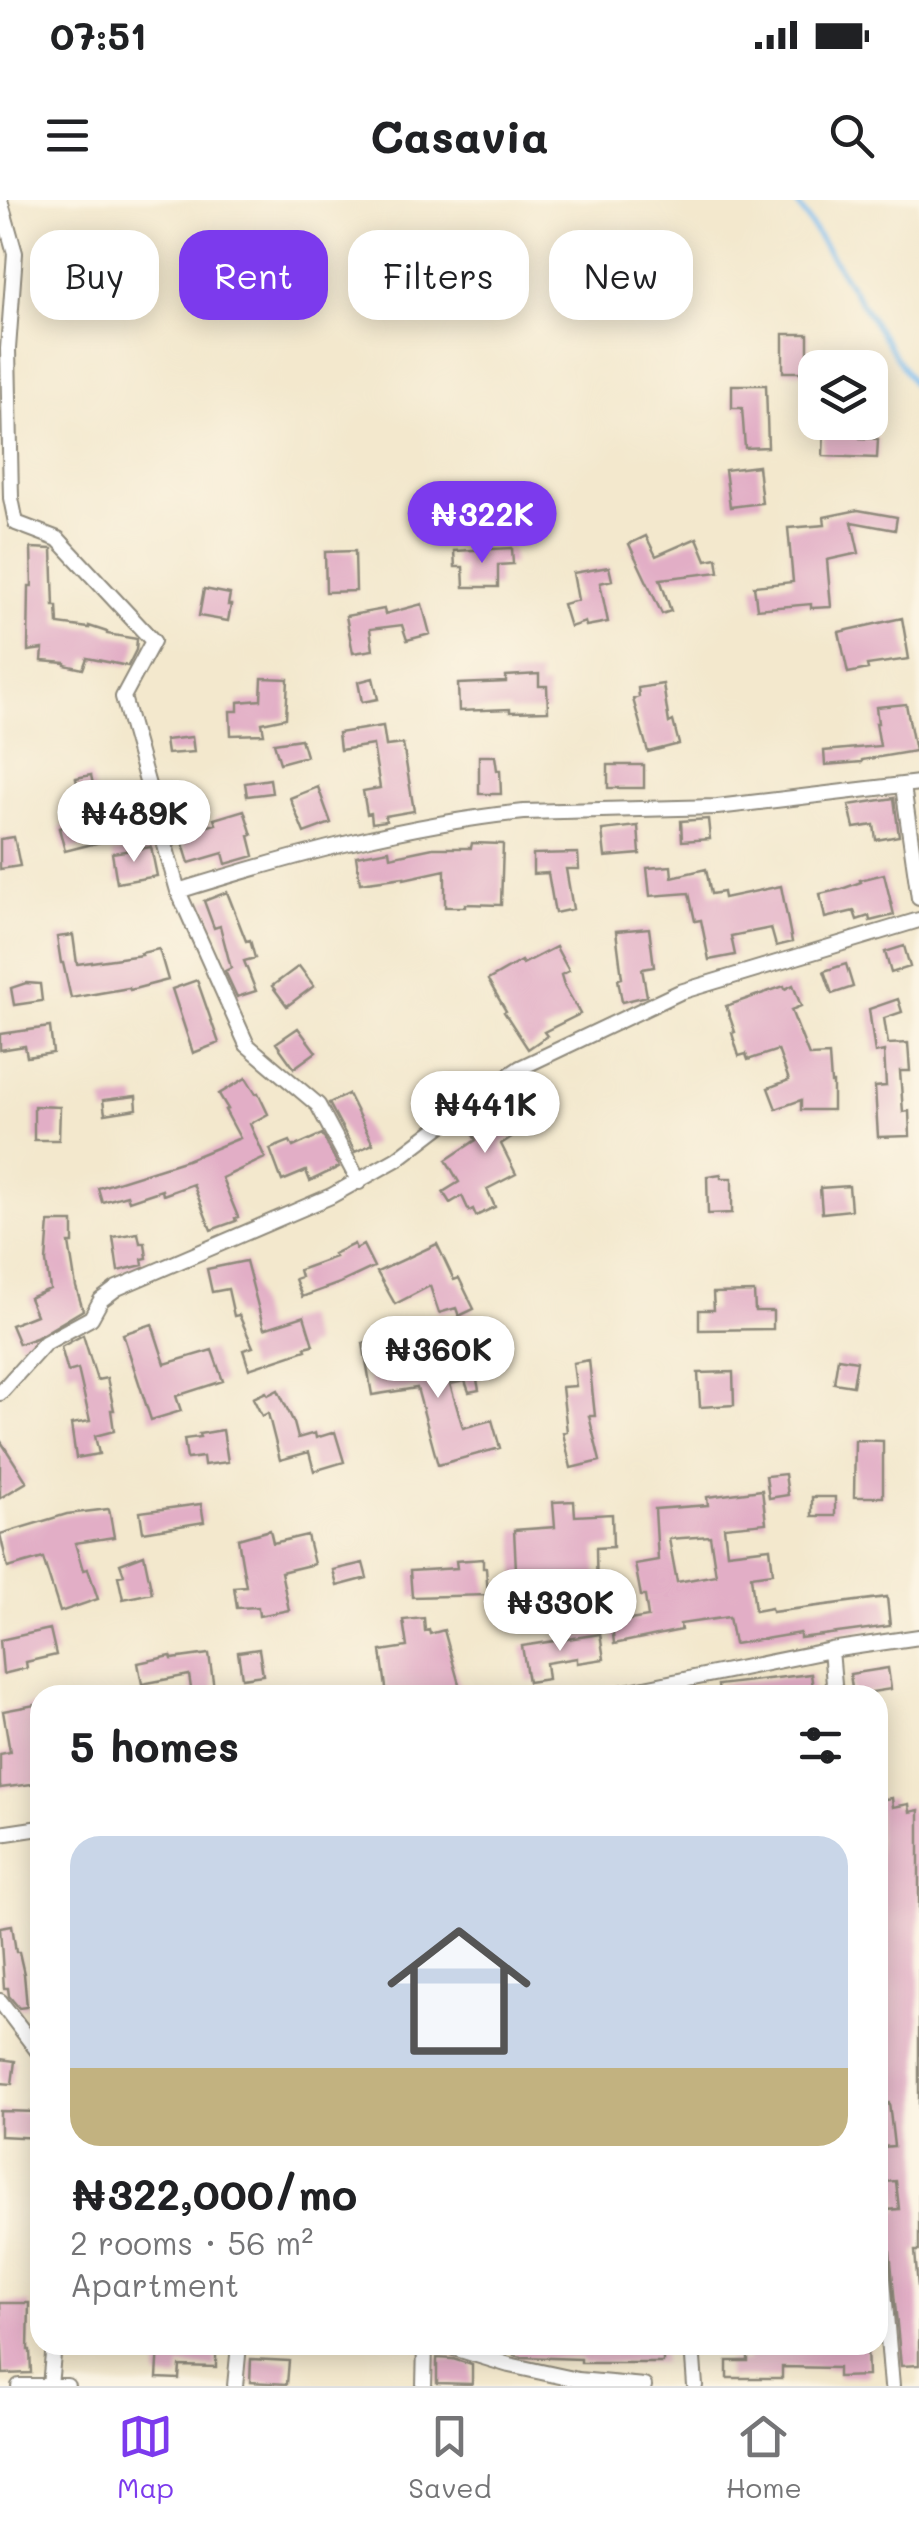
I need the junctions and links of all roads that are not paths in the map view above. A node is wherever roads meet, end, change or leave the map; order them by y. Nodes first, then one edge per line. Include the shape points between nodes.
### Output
1 (0, 200) edge
2 (919, 783) edge
3 (903, 786) junction
4 (178, 891) junction
5 (919, 898) edge
6 (919, 920) edge
7 (359, 1182) junction
8 (0, 1393) edge
9 (919, 1637) edge
10 (831, 1650) junction
11 (673, 1685) edge
12 (833, 1685) edge
13 (30, 1830) edge
14 (0, 1834) edge
15 (0, 2001) edge
16 (30, 2041) edge
17 (888, 2338) edge
18 (53, 2355) edge
19 (238, 2355) edge
20 (426, 2355) edge
21 (477, 2355) edge
22 (510, 2355) edge
23 (693, 2355) edge
24 (510, 2365) junction
25 (580, 2383) edge
26 (50, 2385) edge
27 (19, 2386) edge
28 (67, 2386) edge
29 (235, 2386) edge
30 (424, 2386) edge
31 (644, 2386) edge
32 (696, 2386) edge
33 (892, 2386) edge

1 - 4 street via 15,253 8,349 16,523 58,539 153,641 123,698
2 - 3 street
3 - 4 street via 717,807 493,815 384,834
3 - 5 street
4 - 7 street via 247,1045 318,1105
6 - 7 street via 680,992 520,1068
7 - 8 street via 117,1288 91,1318 45,1343
9 - 10 street
10 - 11 street
10 - 12 street
13 - 14 street
15 - 16 street
17 - 33 street
18 - 26 street
19 - 29 street
20 - 30 street
21 - 24 street
22 - 24 street
23 - 32 street
24 - 25 street
25 - 31 street
26 - 27 street
26 - 28 street

